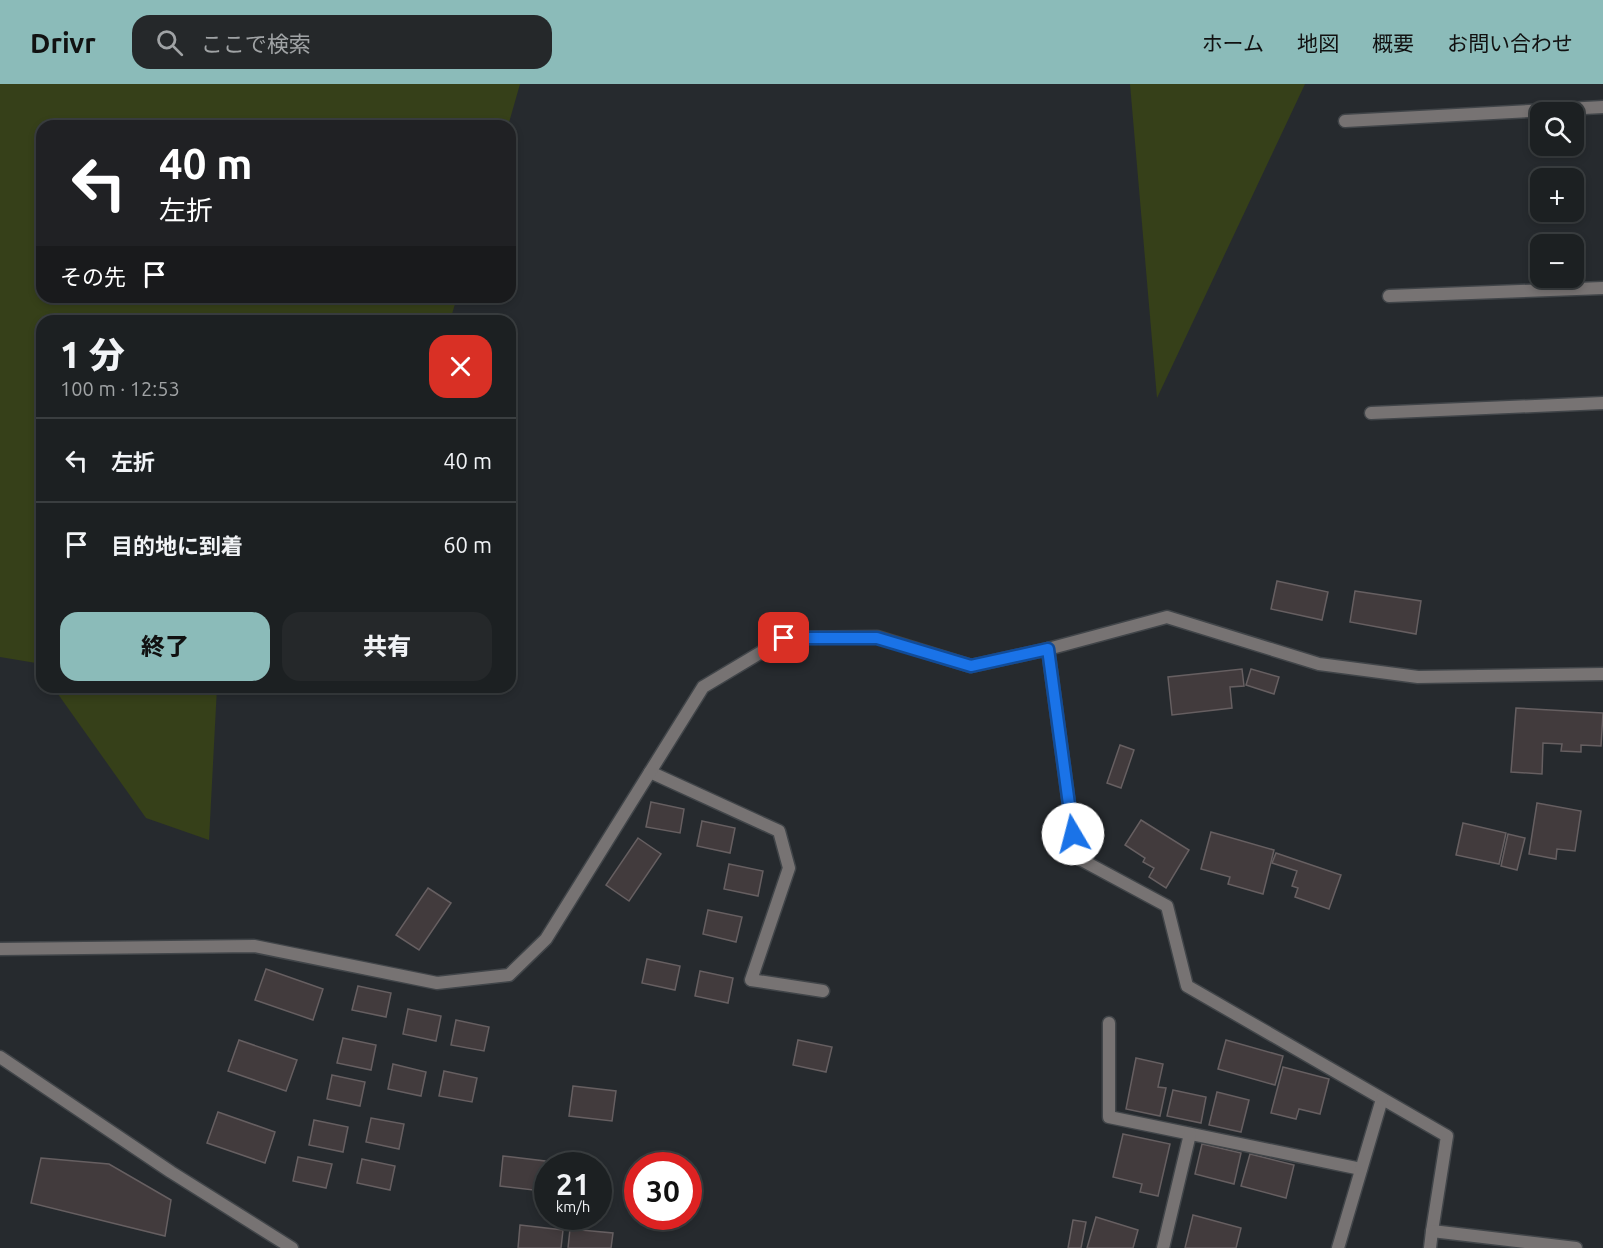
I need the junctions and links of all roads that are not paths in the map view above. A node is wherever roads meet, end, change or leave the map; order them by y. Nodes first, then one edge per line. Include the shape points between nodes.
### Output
1 (1603, 107) edge
2 (1345, 121) dead end
3 (1603, 288) edge
4 (1389, 296) dead end
5 (1603, 403) edge
6 (1371, 413) dead end
7 (1048, 649) junction
8 (1603, 674) edge
9 (650, 772) junction
10 (0, 939) edge
11 (0, 948) edge
12 (17, 948) junction
13 (823, 991) dead end
14 (1109, 1023) dead end
15 (0, 1057) edge
16 (1382, 1099) junction
17 (1190, 1134) junction
18 (1361, 1169) junction
19 (1432, 1231) junction
20 (292, 1248) edge
21 (1163, 1248) edge
22 (1338, 1248) edge
23 (1430, 1248) edge
24 (1576, 1248) edge

1 - 2 street
3 - 4 street
5 - 6 street
7 - 8 street via 1167,616 1330,665 1418,677
7 - 9 street via 971,666 877,638 784,638 703,687
7 - 16 street via 1076,857 1167,906 1187,986
9 - 12 street via 546,939 509,975 437,983 254,946
9 - 13 street via 779,831 789,868 751,980
10 - 12 street
11 - 12 street
14 - 17 street via 1109,1117
15 - 20 street
16 - 18 street
16 - 19 street via 1447,1136
17 - 18 street
17 - 21 street
18 - 22 street
19 - 23 street
19 - 24 street

